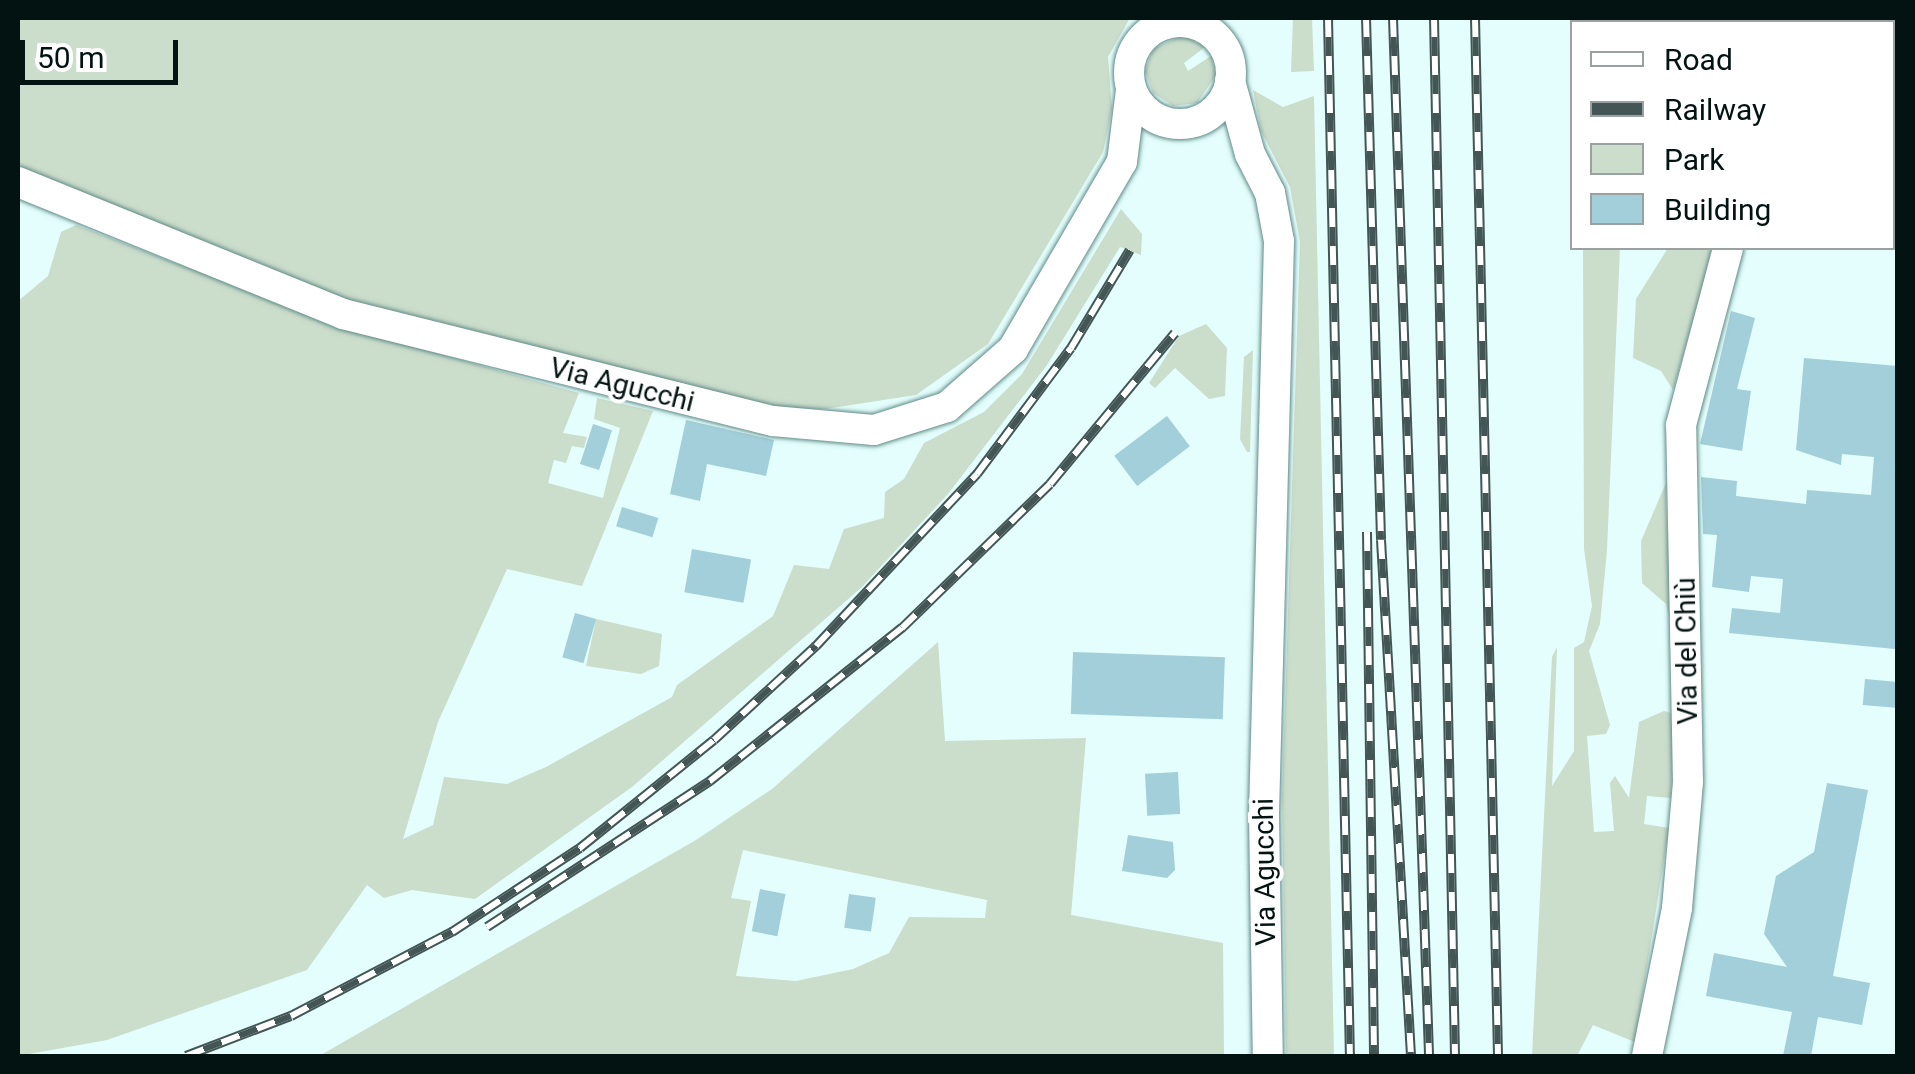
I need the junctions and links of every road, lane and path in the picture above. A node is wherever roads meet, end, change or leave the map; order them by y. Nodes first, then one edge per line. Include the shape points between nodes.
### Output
1 (1159, 22) edge
2 (1213, 26) edge
3 (1230, 81) junction
4 (1131, 90) junction
5 (1186, 124) junction
6 (1250, 154) junction
7 (1122, 162) junction
8 (18, 182) edge
9 (1727, 250) edge
10 (1268, 1056) edge
11 (1647, 1056) edge

1 - 2 street
1 - 4 street via 1132,54
2 - 3 street
3 - 5 street via 1216,109
3 - 6 street, Via Agucchi
4 - 5 street via 1149,114
4 - 7 street, Via Agucchi
5 - 6 street
5 - 7 street, Via Agucchi
6 - 10 street, Via Agucchi via 1270,193 1278,241 1264,814
7 - 8 street, Via Agucchi via 1049,295 982,382 916,421 848,431 727,410 343,314
9 - 11 street, Via del Chiù via 1681,425 1688,782 1677,908

